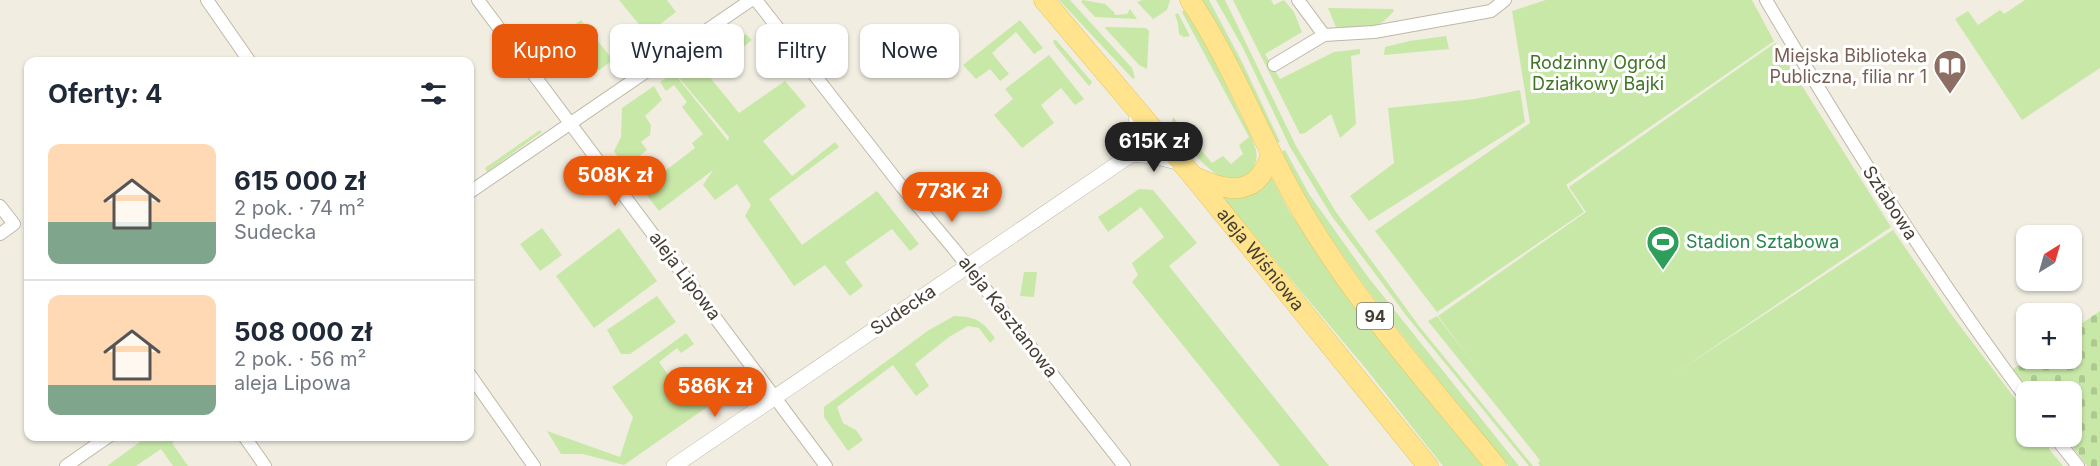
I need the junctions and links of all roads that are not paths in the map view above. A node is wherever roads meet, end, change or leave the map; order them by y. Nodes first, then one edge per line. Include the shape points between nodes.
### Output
1 (207, 0) edge
2 (478, 0) edge
3 (751, 0) edge
4 (756, 0) edge
5 (1044, 0) edge
6 (1190, 0) edge
7 (1298, 0) edge
8 (1505, 0) edge
9 (1766, 0) edge
10 (1324, 35) junction
11 (247, 57) edge
12 (1274, 65) dead end
13 (1137, 110) junction
14 (571, 122) junction
15 (1132, 154) junction
16 (1271, 154) junction
17 (1186, 169) junction
18 (474, 189) edge
19 (0, 206) edge
20 (0, 234) edge
21 (967, 266) junction
22 (474, 381) edge
23 (2016, 384) edge
24 (776, 397) junction
25 (102, 441) edge
26 (248, 441) edge
27 (2063, 447) edge
28 (66, 466) edge
29 (265, 466) edge
30 (534, 466) edge
31 (674, 466) edge
32 (826, 466) edge
33 (1124, 466) edge
34 (1428, 466) edge
35 (1496, 466) edge
36 (2078, 466) edge

1 - 11 street
2 - 14 street, aleja Lipowa
3 - 14 street
4 - 21 street, aleja Kasztanowa
5 - 13 main road, aleja Wiśniowa
6 - 16 main road, 94
7 - 10 street
8 - 10 street via 1491,11 1374,33
9 - 23 street, Sztabowa via 1874,179
10 - 12 street
13 - 15 street
13 - 17 main road, aleja Wiśniowa
14 - 18 street
14 - 24 street, aleja Lipowa
15 - 17 street via 1154,156
15 - 21 street, Sudecka
16 - 17 main road via 1264,170 1243,189 1211,184
16 - 35 main road, 94 via 1311,225 1353,287
17 - 34 main road, aleja Wiśniowa
19 - 20 street via 14,224
21 - 24 street, Sudecka
21 - 33 street, aleja Kasztanowa
22 - 30 street
24 - 31 street, Sudecka
24 - 32 street, aleja Lipowa
25 - 28 street
26 - 29 street
27 - 36 street

